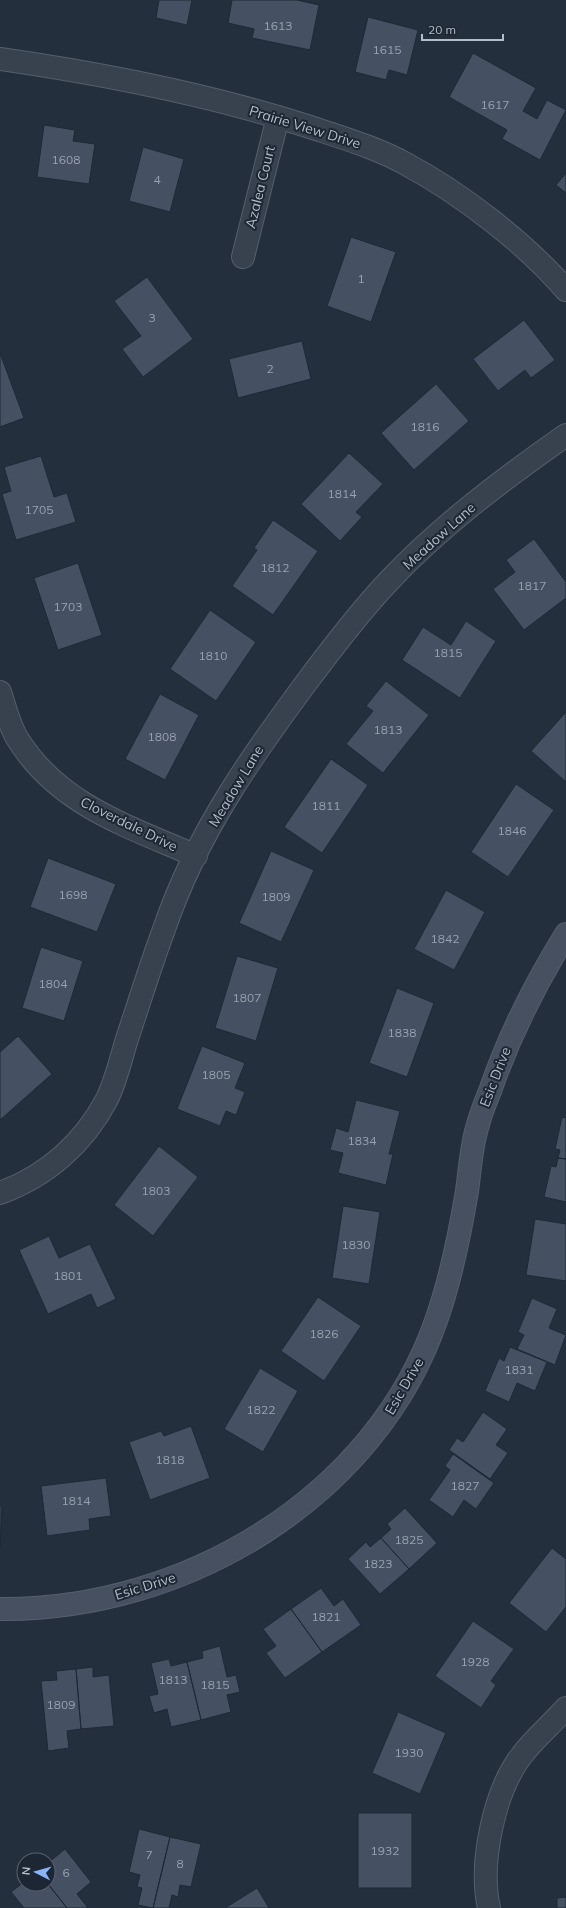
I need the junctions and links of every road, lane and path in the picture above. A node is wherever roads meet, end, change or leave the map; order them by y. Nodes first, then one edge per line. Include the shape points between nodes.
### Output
1 (0, 59) edge
2 (278, 117) junction
3 (243, 257) dead end
4 (566, 290) edge
5 (566, 435) edge
6 (0, 692) edge
7 (196, 856) junction
8 (566, 934) edge
9 (0, 1193) edge
10 (0, 1609) edge
11 (566, 1708) edge
12 (489, 1908) edge

1 - 2 street, Prairie View Drive via 75,70 152,86
2 - 3 street, Azalea Court
2 - 4 street, Prairie View Drive via 357,142 405,163 456,194 503,230
5 - 7 street, Meadow Lane via 513,473 450,524 386,584 329,652 269,733 230,793
6 - 7 street, Cloverdale Drive via 16,736 32,760 61,789 91,809
7 - 9 street, Meadow Lane via 163,930 108,1097 88,1130 71,1150 46,1170 18,1187
8 - 10 street, Esic Drive via 529,997 500,1061 477,1128 465,1203 448,1283 437,1319 419,1364 395,1406 366,1445 332,1480 295,1511 233,1551 184,1574 131,1592 77,1604
11 - 12 street via 521,1755 504,1787 491,1827 486,1862

